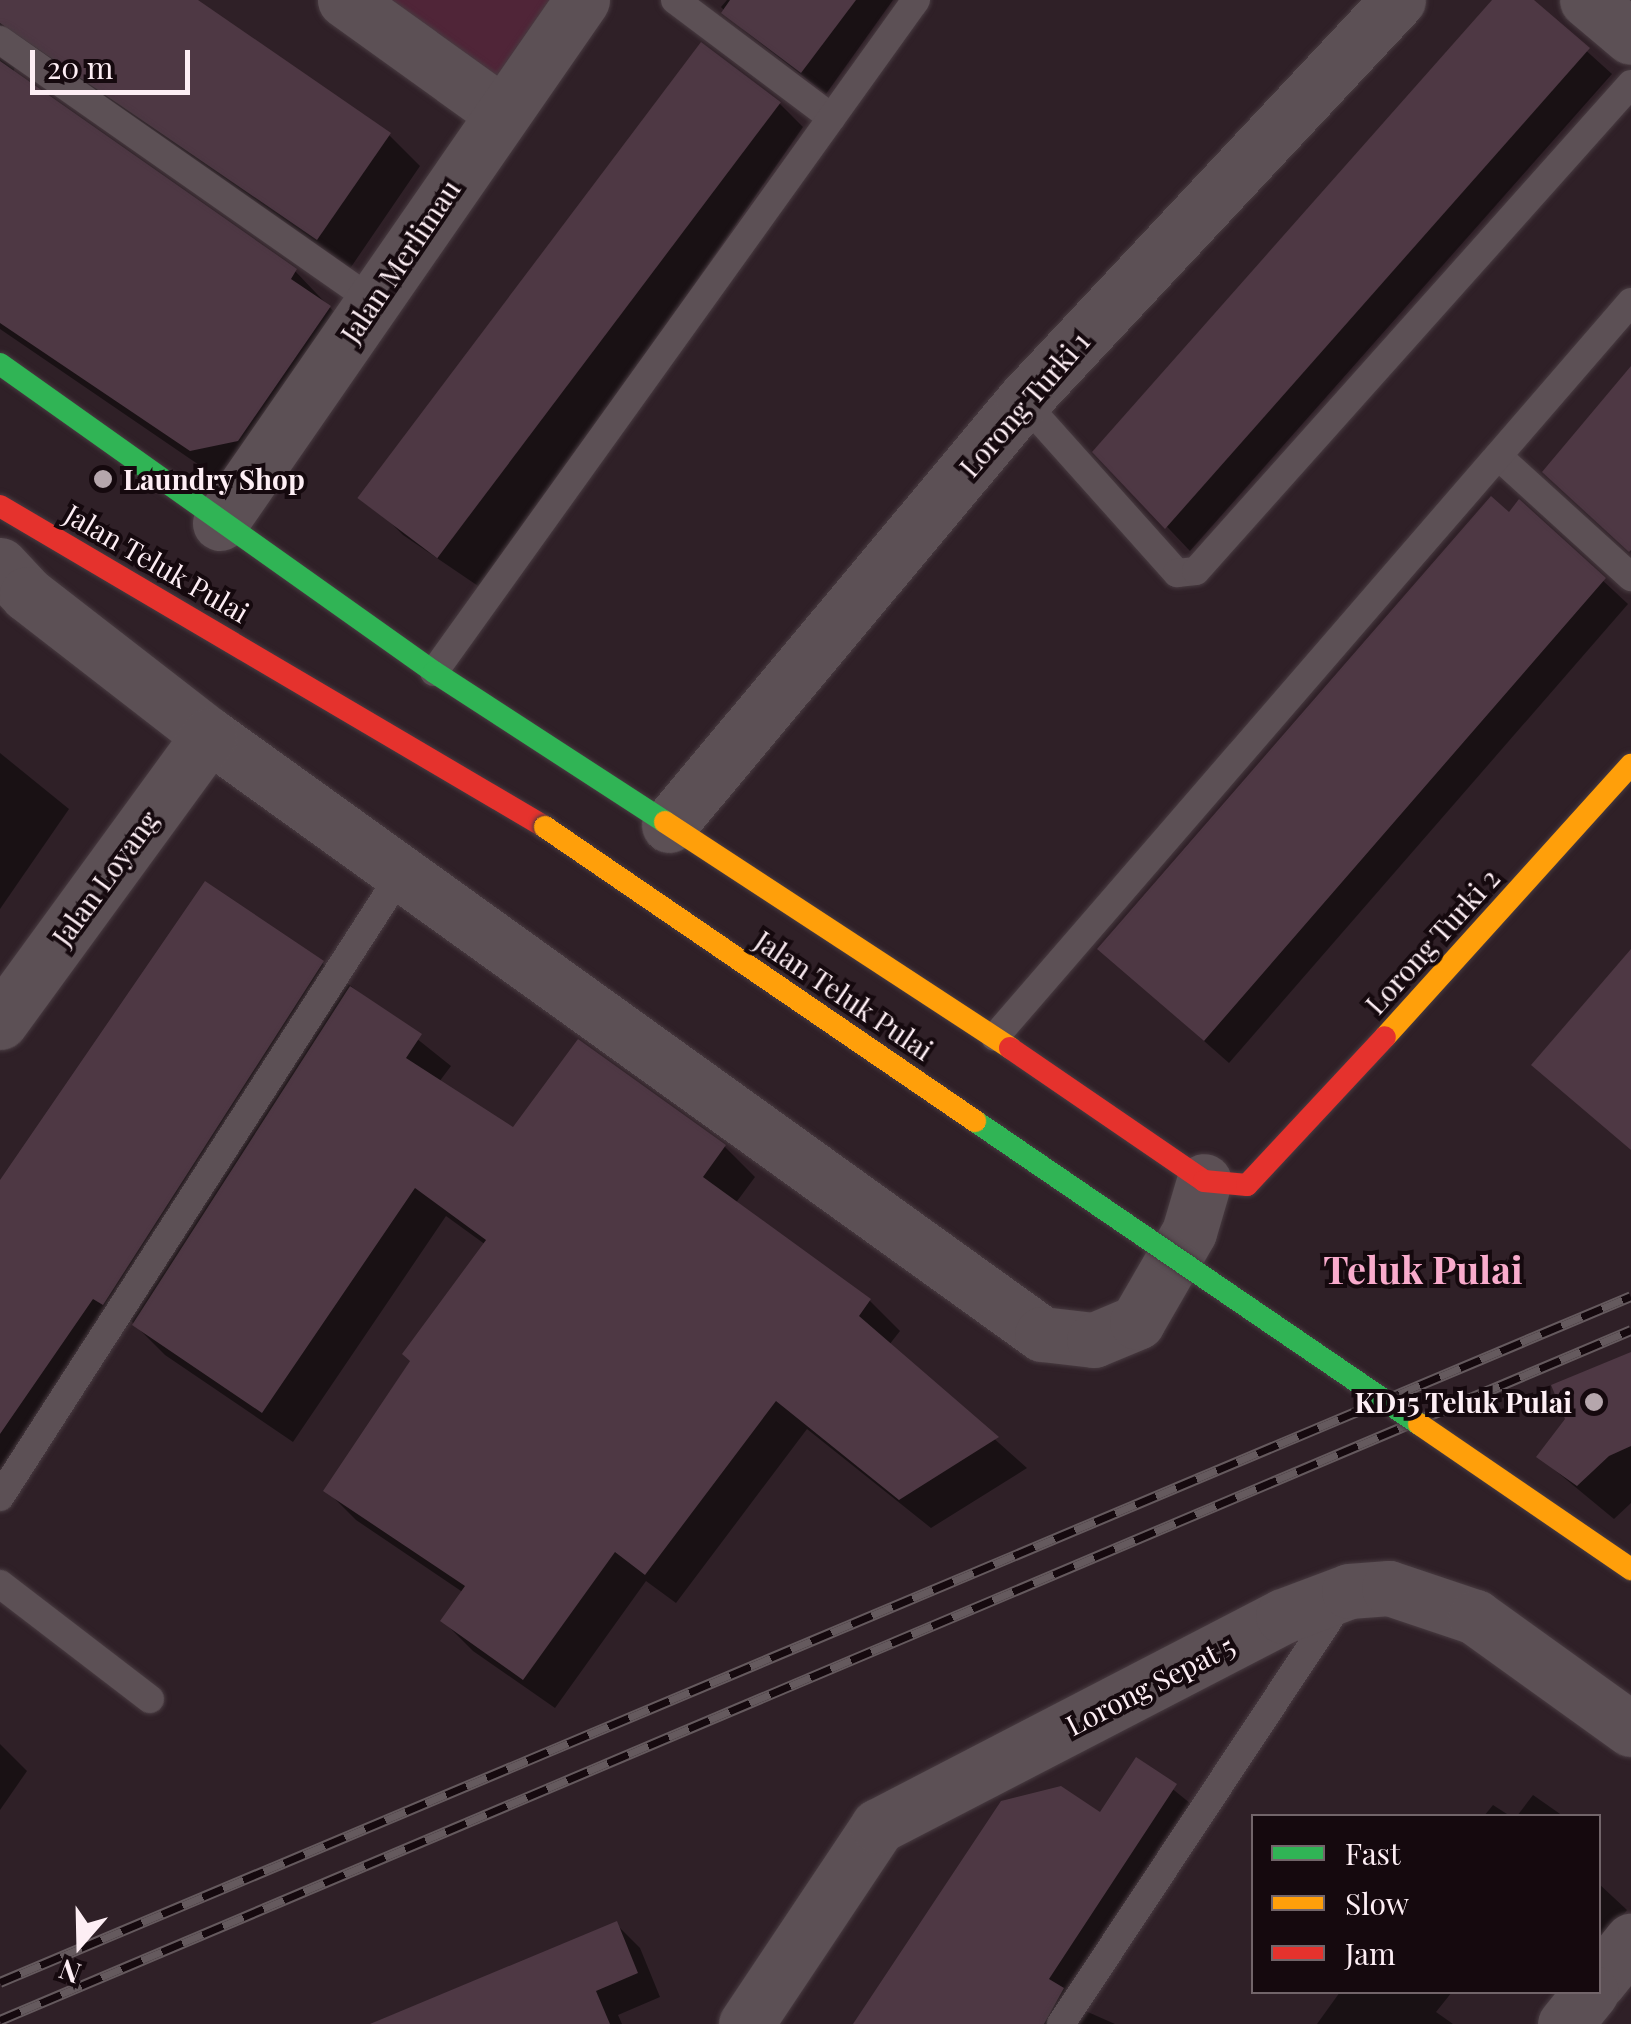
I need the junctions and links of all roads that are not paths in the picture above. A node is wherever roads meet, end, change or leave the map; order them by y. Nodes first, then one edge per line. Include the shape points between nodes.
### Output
1 (345, 0) edge
2 (582, 0) edge
3 (674, 0) edge
4 (916, 0) edge
5 (1398, 0) edge
6 (1586, 0) edge
7 (1631, 37) edge
8 (0, 40) edge
9 (1631, 84) edge
10 (502, 113) junction
11 (832, 118) junction
12 (373, 301) junction
13 (1631, 302) edge
14 (0, 364) edge
15 (1023, 401) junction
16 (1498, 456) junction
17 (0, 506) edge
18 (220, 523) junction
19 (0, 564) edge
20 (1631, 577) edge
21 (434, 672) junction
22 (210, 735) junction
23 (1631, 765) edge
24 (670, 826) junction
25 (402, 872) junction
26 (0, 1022) edge
27 (995, 1037) junction
28 (1204, 1182) junction
29 (0, 1497) edge
30 (1631, 1570) edge
31 (0, 1584) edge
32 (1348, 1591) junction
33 (150, 1699) dead end
34 (1631, 1730) edge
35 (1631, 1941) edge
36 (1601, 1978) edge
37 (1589, 1994) edge
38 (746, 2024) edge
39 (1061, 2024) edge
40 (1565, 2024) edge

1 - 10 street
2 - 10 street, Jalan Merlimau
3 - 11 lane
4 - 11 lane
5 - 15 street, Lorong Turki 1
6 - 7 street
8 - 12 lane
9 - 15 lane via 1196,572 1177,573
10 - 12 street, Jalan Merlimau
11 - 21 lane
12 - 18 street, Jalan Merlimau
13 - 16 lane
14 - 18 street
15 - 24 street, Lorong Turki 1
16 - 20 lane
16 - 27 lane
17 - 30 street, Jalan Teluk Pulai, bridge via 544,827
18 - 21 street
19 - 22 street via 27,594
21 - 24 street
22 - 25 street
22 - 26 street, Jalan Loyang
23 - 28 street, Lorong Turki 2 via 1276,1157 1247,1184
24 - 27 street
25 - 28 street via 1042,1334 1094,1340 1137,1322 1189,1232
25 - 29 lane
27 - 28 street
31 - 33 lane
32 - 34 street, Lorong Sepat 5 via 1389,1588 1475,1616
32 - 38 street, Lorong Sepat 5 via 1283,1616 878,1826
32 - 39 lane
35 - 36 street
37 - 40 street

